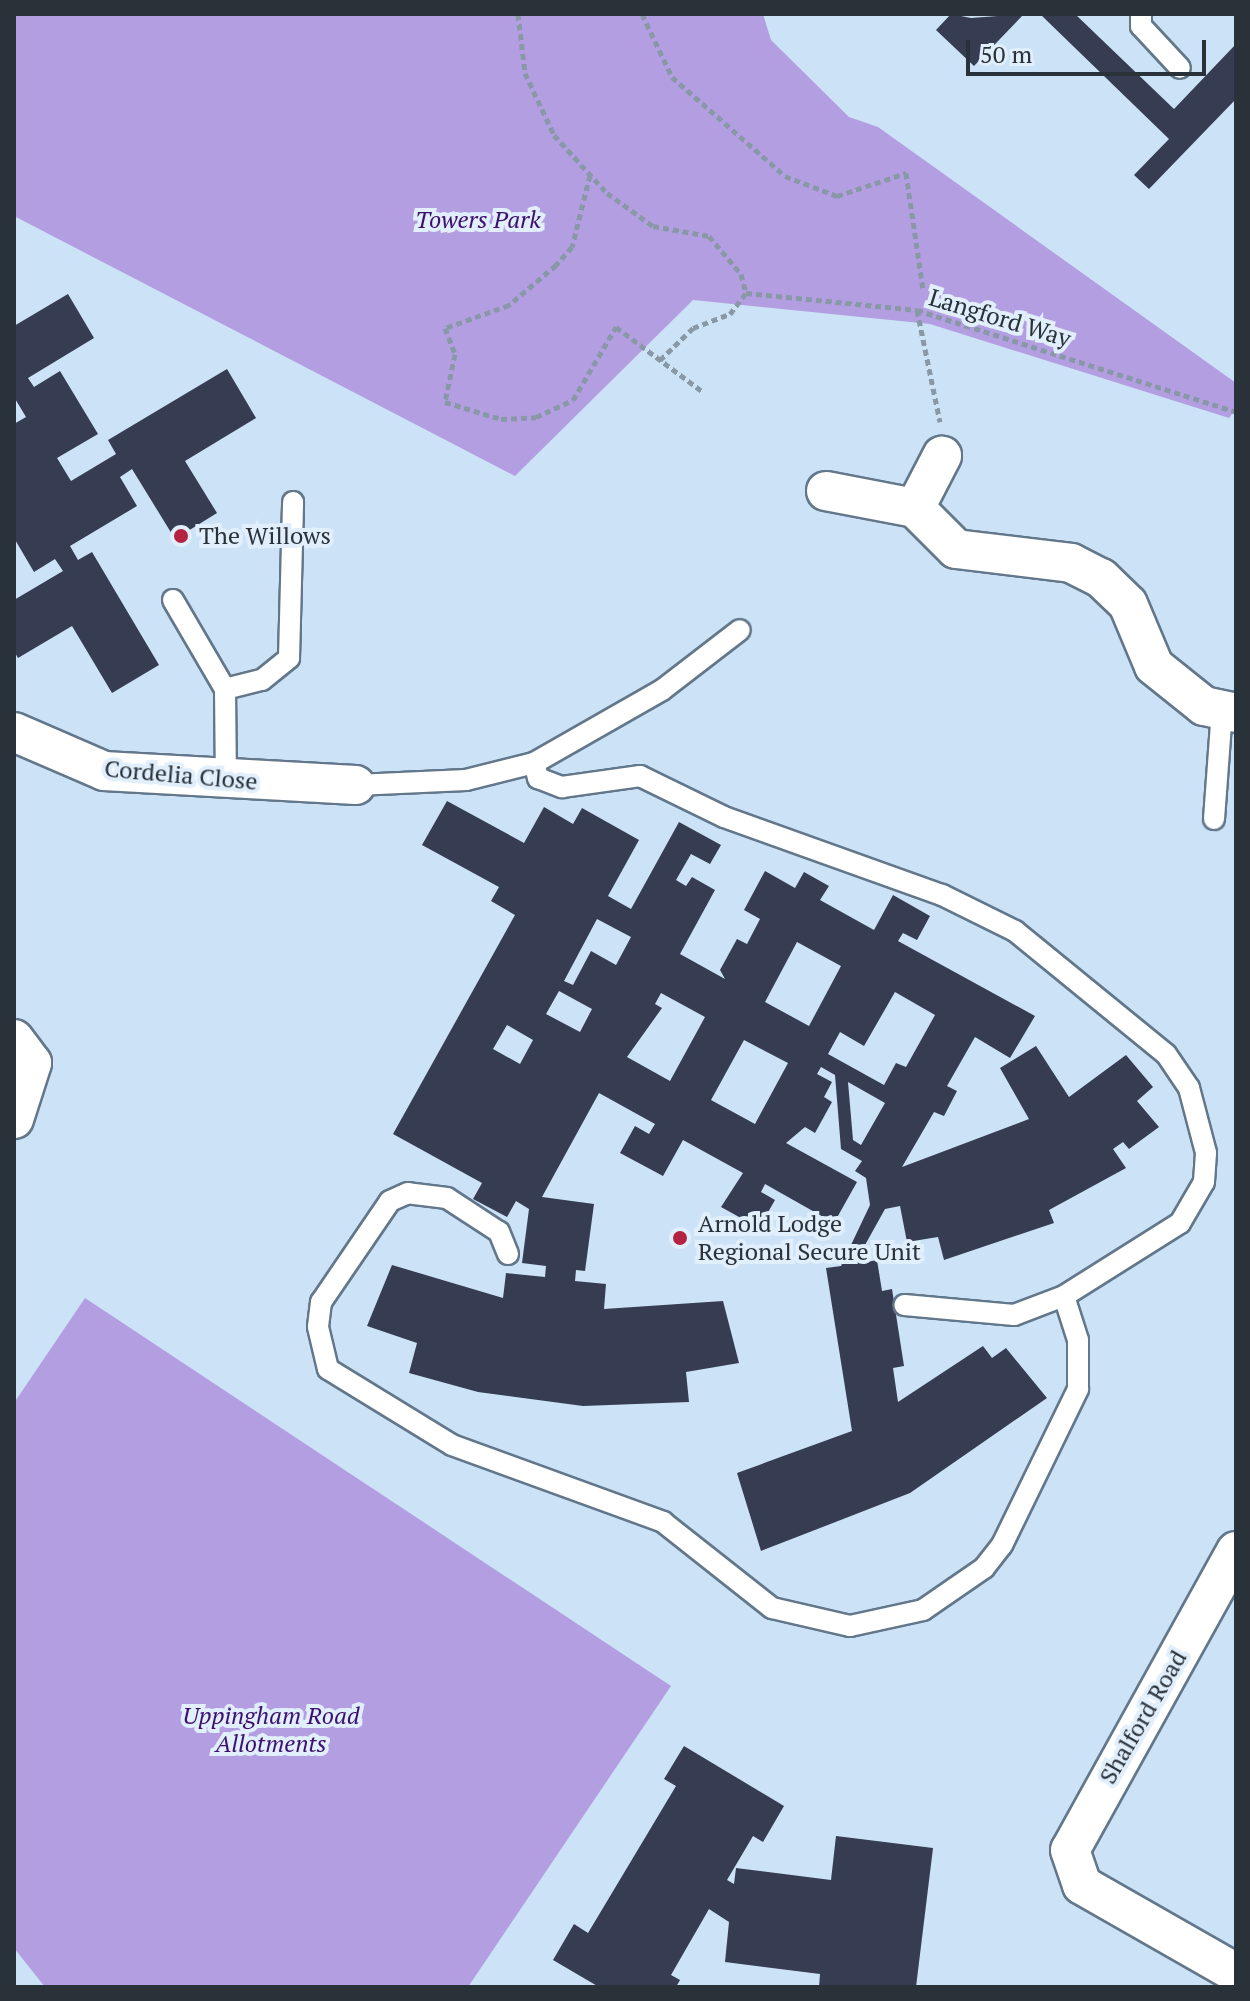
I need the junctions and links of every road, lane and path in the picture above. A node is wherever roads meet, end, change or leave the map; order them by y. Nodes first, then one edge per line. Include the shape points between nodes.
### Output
1 (518, 14) edge
2 (642, 14) edge
3 (1141, 14) edge
4 (1180, 68) dead end
5 (590, 175) junction
6 (923, 289) dead end
7 (746, 293) junction
8 (917, 310) junction
9 (660, 360) junction
10 (702, 391) dead end
11 (1236, 412) edge
12 (942, 456) joint
13 (826, 491) dead end
14 (293, 502) dead end
15 (915, 508) junction
16 (173, 600) dead end
17 (740, 630) dead end
18 (225, 689) junction
19 (1229, 712) edge
20 (14, 732) edge
21 (534, 763) junction
22 (226, 782) junction
23 (356, 785) joint
24 (1214, 819) dead end
25 (23, 1051) edge
26 (14, 1119) edge
27 (508, 1254) dead end
28 (1064, 1296) junction
29 (904, 1305) dead end
30 (1236, 1551) edge
31 (1225, 1599) edge
32 (1236, 1973) edge

1 - 5 path via 525,73 554,135
2 - 6 path via 672,77 785,176 837,196 906,173
3 - 4 lane via 1141,26
5 - 7 path via 653,226 709,236 741,274
5 - 9 path via 572,247 556,265 509,305 445,328 455,354 445,402 501,419 536,417 573,400 616,327
7 - 8 path, Langford Way
7 - 9 path via 730,314 693,328
8 - 11 path, Langford Way
8 - 12 path
9 - 10 path
12 - 15 street
13 - 15 street
14 - 18 lane via 289,658 262,680
15 - 19 street via 956,549 1071,563 1101,578 1128,604 1154,666 1204,706
16 - 18 lane
17 - 21 lane via 662,690
18 - 22 lane
19 - 24 lane
20 - 22 street, Cordelia Close via 104,771
21 - 23 lane via 466,780
21 - 28 lane via 538,778 562,787 640,776 724,817 942,895 1015,931 1147,1031 1189,1088 1203,1131 1204,1182 1180,1223
22 - 23 street, Cordelia Close
25 - 26 street
27 - 28 lane via 499,1232 447,1198 408,1193 390,1201 321,1302 318,1327 328,1369 452,1445 663,1522 772,1608 850,1626 923,1610 984,1568 1002,1545 1078,1389 1078,1340
28 - 29 lane via 987,1318
30 - 31 street, Shalford Road
31 - 32 street, Shalford Road via 1076,1832 1072,1869 1082,1885

